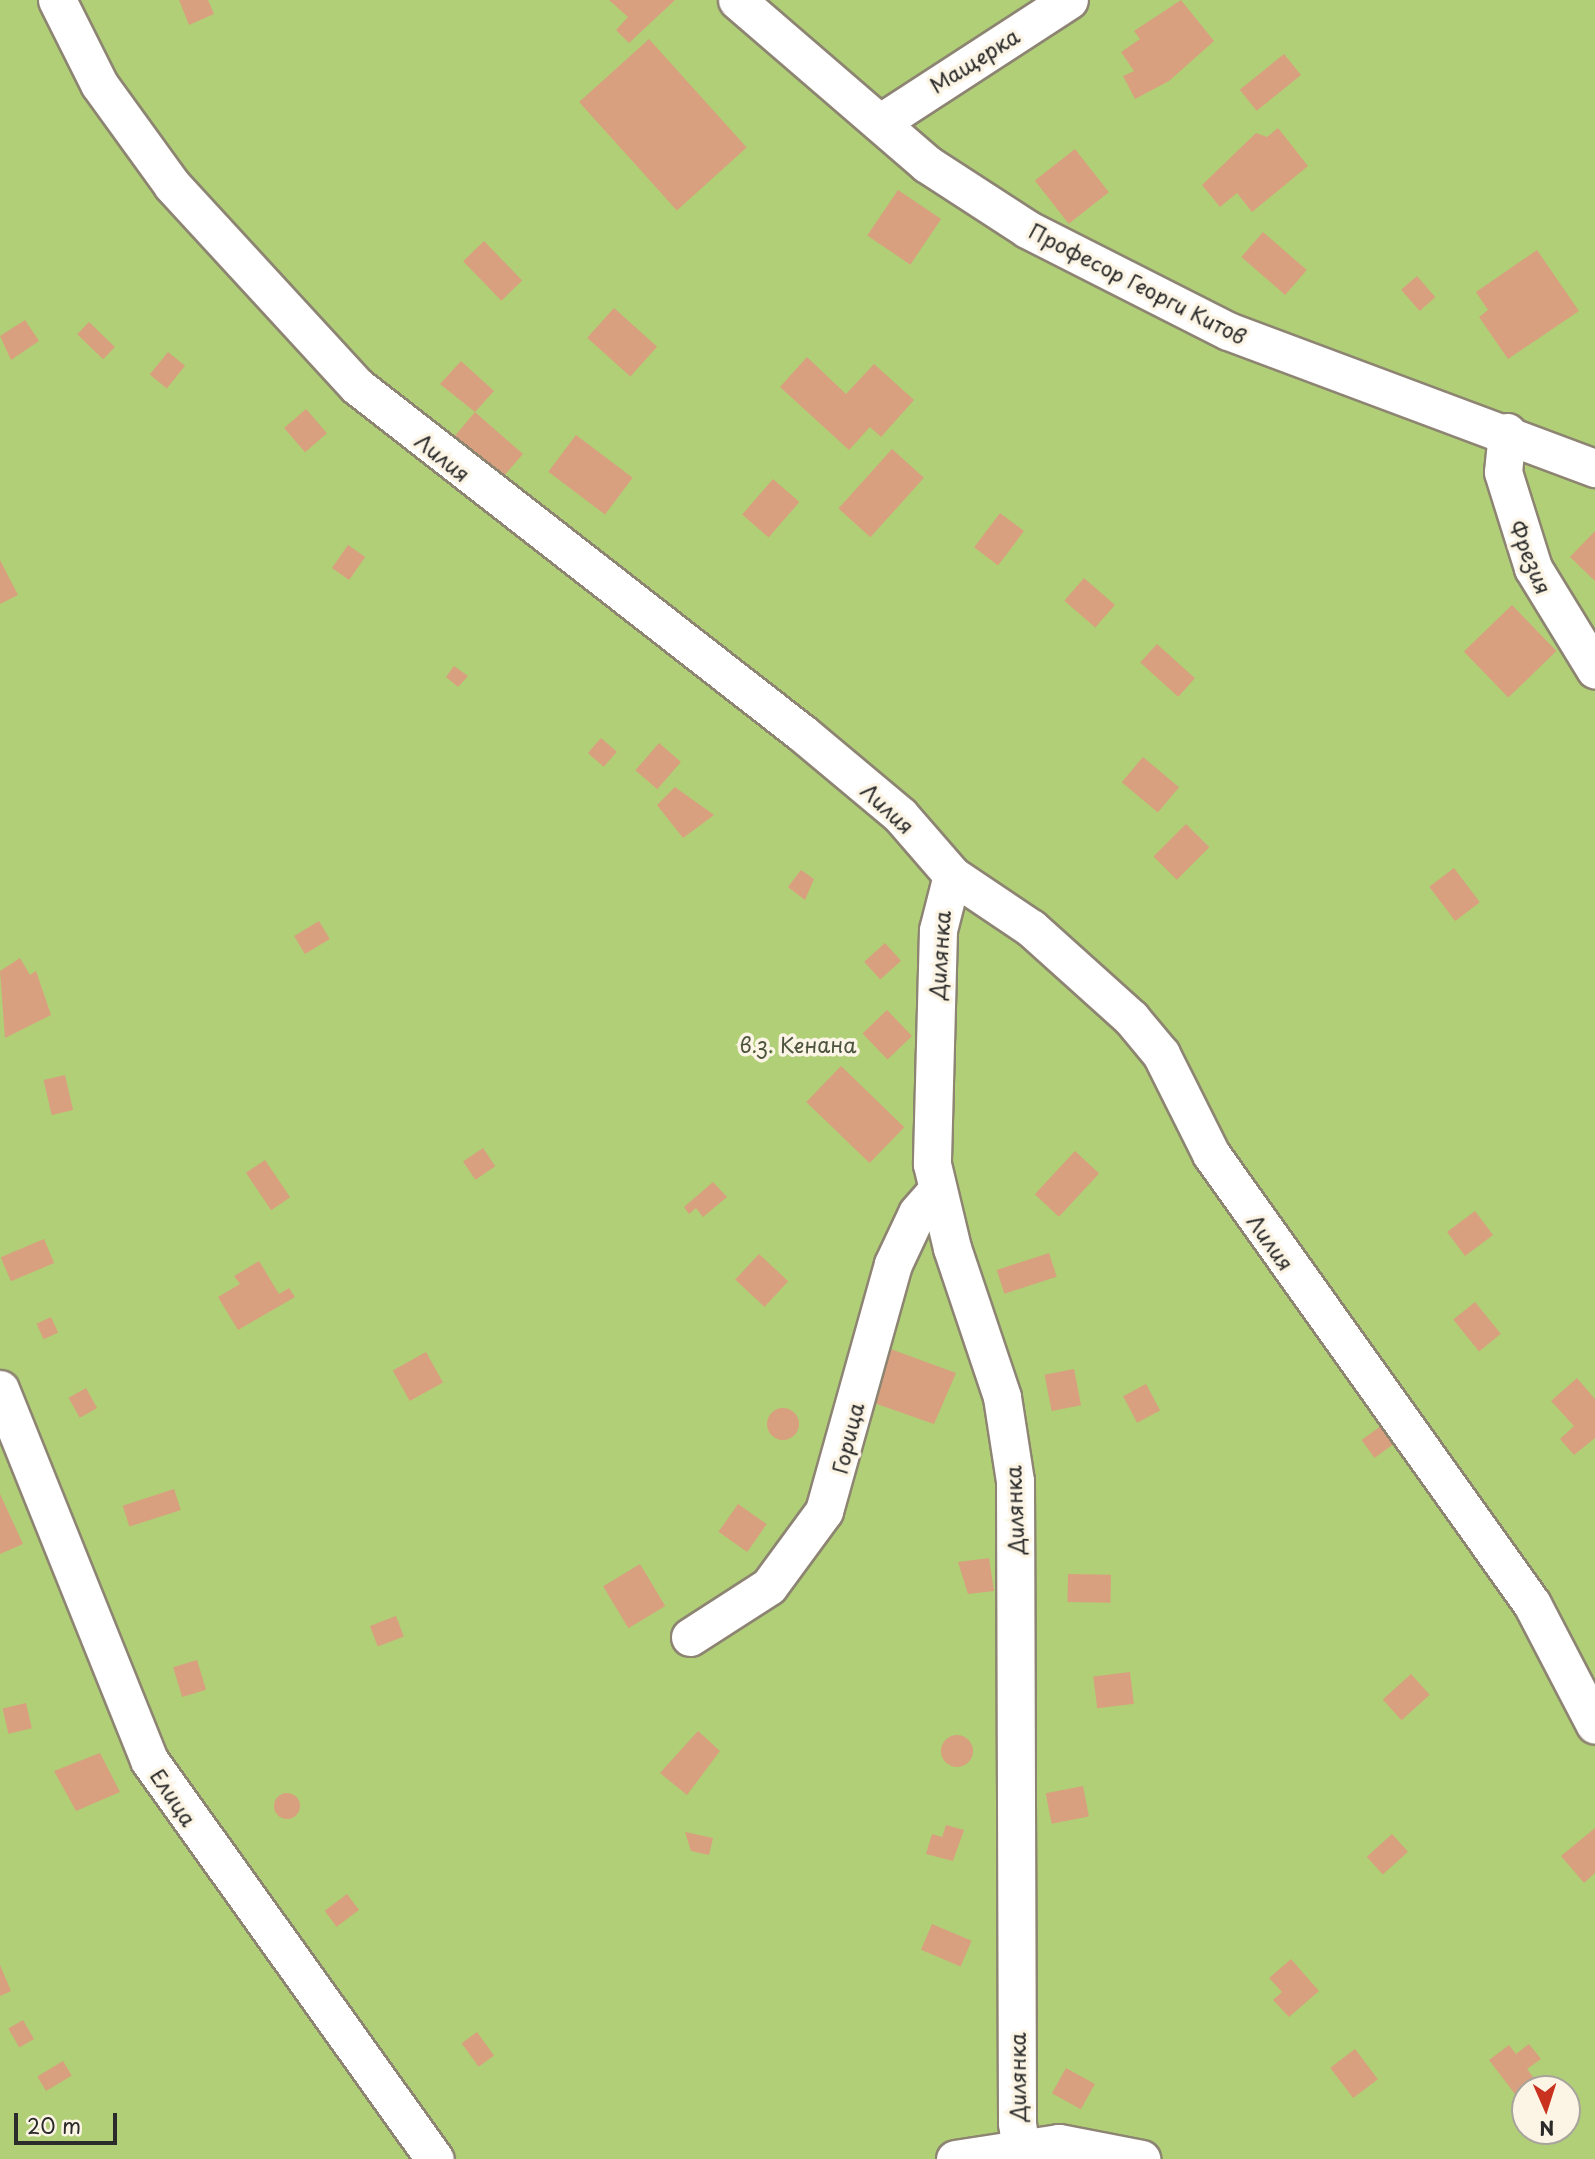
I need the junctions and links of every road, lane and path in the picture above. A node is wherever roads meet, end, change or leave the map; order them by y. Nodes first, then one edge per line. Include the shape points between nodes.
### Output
1 (57, 0) edge
2 (737, 0) edge
3 (1069, 0) edge
4 (881, 122) junction
5 (1507, 432) junction
6 (1595, 468) edge
7 (1595, 669) edge
8 (951, 875) junction
9 (935, 1192) junction
10 (0, 1388) edge
11 (690, 1637) dead end
12 (1595, 1725) edge
13 (1020, 2152) edge
14 (435, 2159) edge
15 (955, 2159) edge
16 (1141, 2159) edge

1 - 8 street, Лилия via 127,125 300,331 445,460 802,733 900,816
2 - 4 street, Професор Георги Китов
3 - 4 street, Мащерка
4 - 5 street, Професор Георги Китов via 927,164 1122,280 1228,331
5 - 6 street, Професор Георги Китов
5 - 7 street, Фрезия via 1503,472 1533,568
8 - 9 street, Дилянка via 938,930
8 - 12 street, Лилия via 1041,936 1161,1054 1211,1154 1532,1604
9 - 11 street, Горица via 917,1213 893,1264 824,1511 769,1586
9 - 13 street, Дилянка via 1002,1397 1015,1481
10 - 14 street, Елица via 149,1760
13 - 15 street
13 - 16 street via 1067,2144

